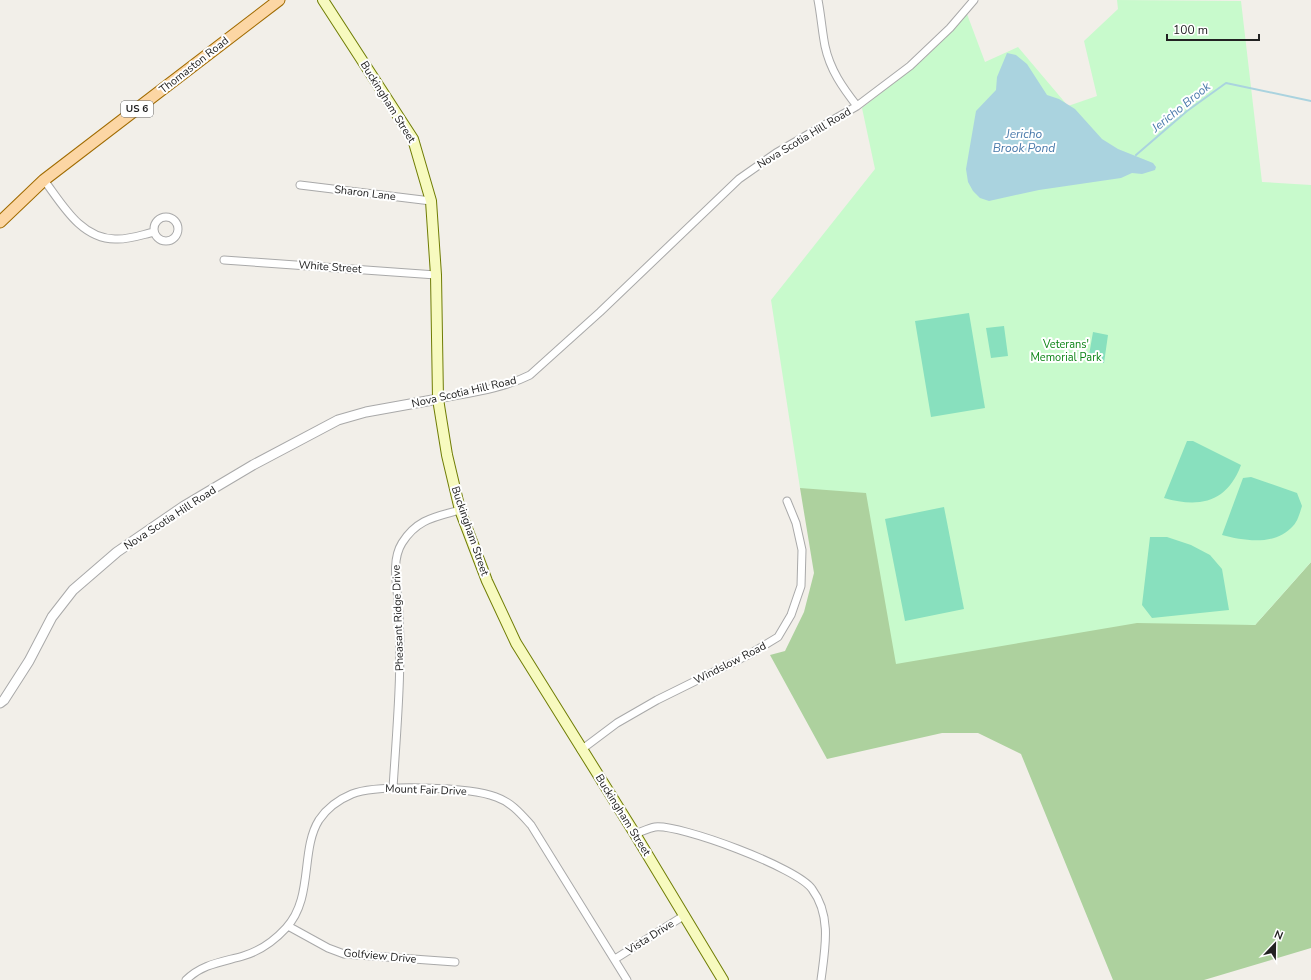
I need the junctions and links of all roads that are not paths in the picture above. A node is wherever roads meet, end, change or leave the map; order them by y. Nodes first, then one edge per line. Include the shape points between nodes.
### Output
1 (279, 0) edge
2 (323, 0) edge
3 (818, 0) edge
4 (974, 0) edge
5 (857, 106) junction
6 (44, 180) junction
7 (300, 185) dead end
8 (431, 200) junction
9 (0, 222) edge
10 (154, 232) dead end
11 (224, 260) dead end
12 (436, 275) junction
13 (438, 399) junction
14 (787, 501) dead end
15 (460, 510) junction
16 (0, 703) edge
17 (581, 750) junction
18 (393, 788) junction
19 (635, 834) junction
20 (685, 916) junction
21 (288, 926) junction
22 (615, 959) junction
23 (455, 962) dead end
24 (186, 980) edge
25 (627, 980) edge
26 (723, 980) edge
27 (821, 980) edge

1 - 6 main road, Thomaston Road / US 6
2 - 8 main road, Buckingham Street via 413,139
3 - 5 street via 825,46 831,66 838,82
4 - 5 street, Nova Scotia Hill Road via 950,28 910,66
5 - 13 street, Nova Scotia Hill Road via 776,153 740,179 530,375 503,385
6 - 9 main road, Thomaston Road / US 6
6 - 10 street via 79,225 90,232 114,239
7 - 8 street, Sharon Lane
8 - 12 main road, Buckingham Street
11 - 12 street, White Street
12 - 13 main road, Buckingham Street
13 - 15 main road, Buckingham Street via 447,455
13 - 16 street, Nova Scotia Hill Road via 366,412 338,420 253,465 184,506 117,552 73,590 52,617 28,661
14 - 17 street, Windslow Road via 796,522 802,550 800,586 791,615 778,637 750,654 657,700 617,723
15 - 17 main road, Buckingham Street via 487,581 516,642
15 - 18 street, Pheasant Ridge Drive via 413,527 401,544 395,564 401,657
17 - 19 main road, Buckingham Street
18 - 21 street, Mount Fair Drive via 352,794 332,805 319,819 312,836 301,903
18 - 22 street, Mount Fair Drive via 478,792 498,797 516,808 531,825
19 - 20 main road, Buckingham Street
19 - 27 street via 656,827 688,833 747,853 797,876 812,888 826,918
20 - 22 street, Vista Drive
20 - 26 main road, Buckingham Street
21 - 23 street, Golfview Drive via 344,954
21 - 24 street, Mount Fair Drive via 266,945 244,956 220,961 195,972
22 - 25 street, Mount Fair Drive

